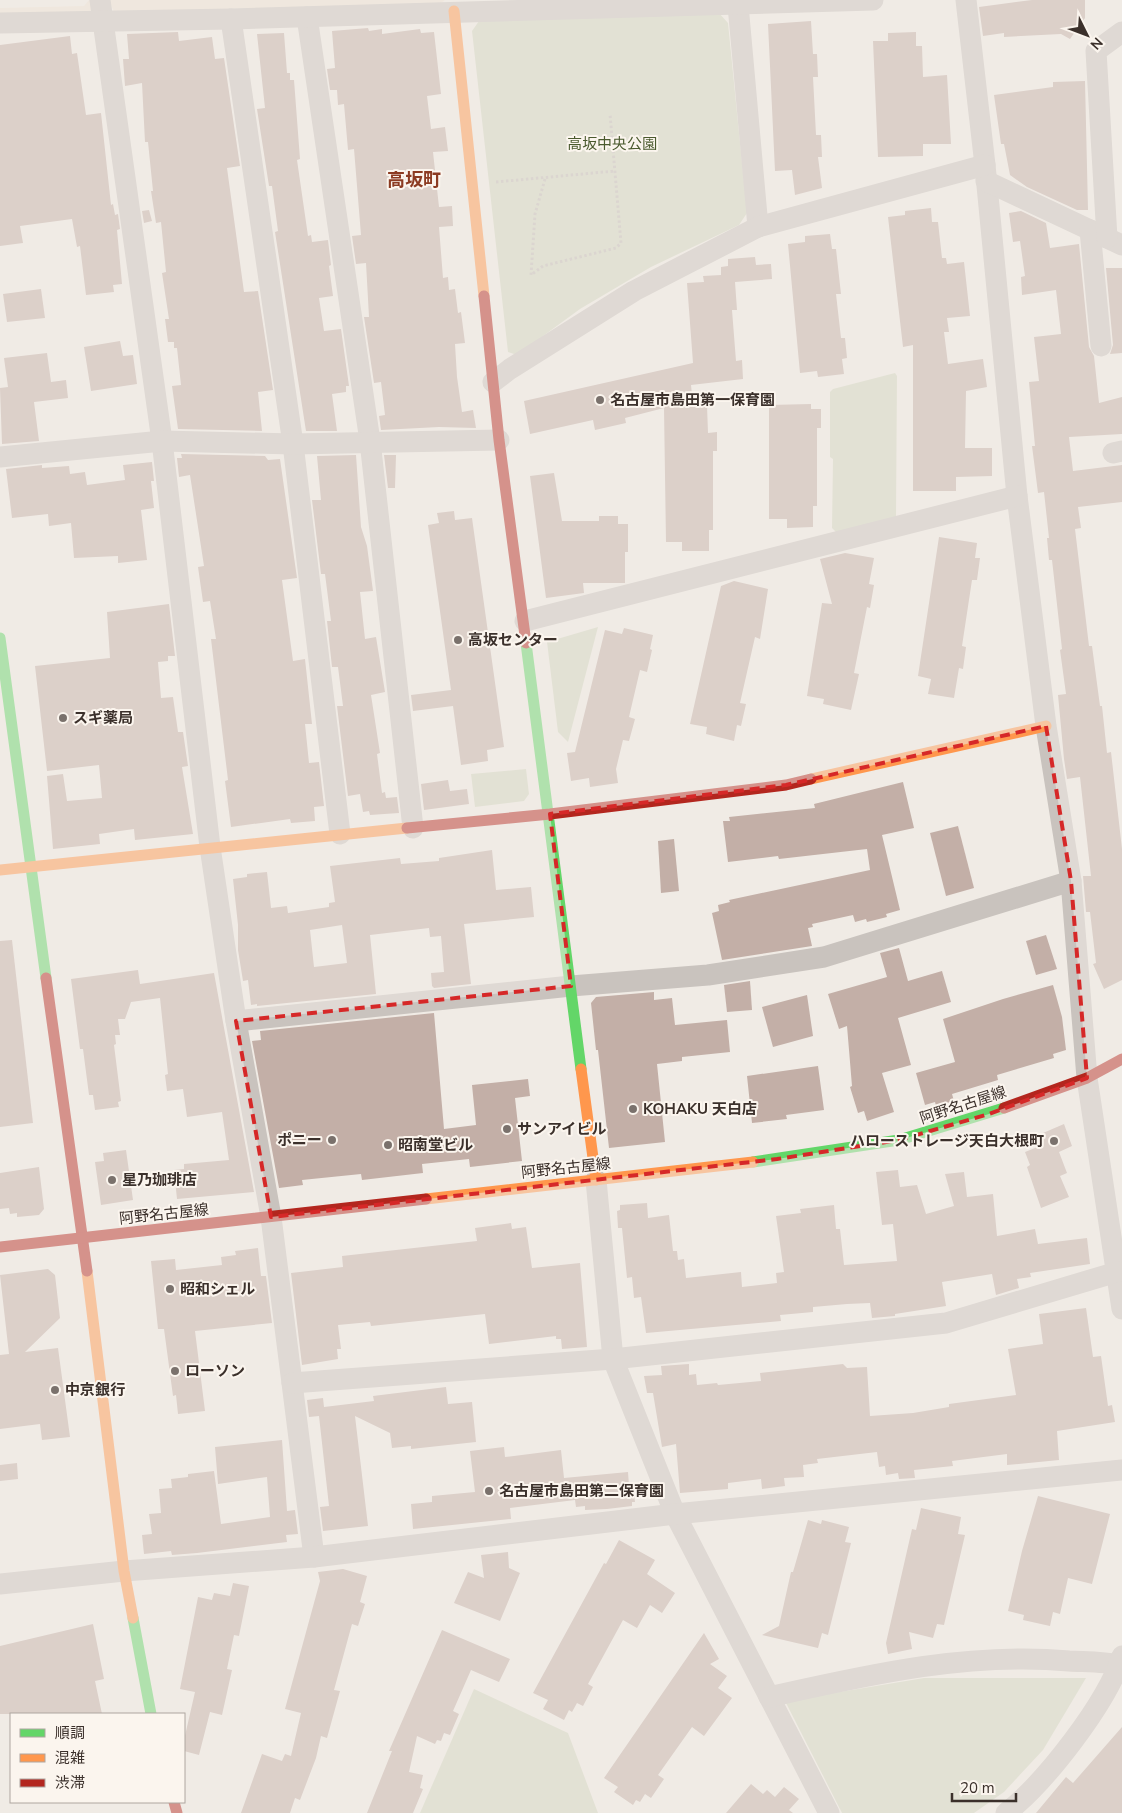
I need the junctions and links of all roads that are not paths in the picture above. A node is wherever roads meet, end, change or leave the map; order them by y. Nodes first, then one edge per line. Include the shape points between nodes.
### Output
1 (874, 0) edge
2 (966, 0) edge
3 (738, 5) junction
4 (454, 6) edge
5 (102, 10) edge
6 (307, 17) junction
7 (232, 19) junction
8 (0, 23) edge
9 (1122, 32) edge
10 (986, 173) junction
11 (758, 227) junction
12 (1106, 237) edge
13 (1102, 346) dead end
14 (493, 382) junction
15 (499, 440) junction
16 (162, 441) junction
17 (370, 441) junction
18 (293, 444) junction
19 (0, 456) edge
20 (1017, 496) junction
21 (524, 621) junction
22 (0, 638) edge
23 (1046, 726) junction
24 (550, 814) junction
25 (413, 828) junction
26 (340, 834) junction
27 (210, 847) junction
28 (30, 868) junction
29 (0, 870) edge
30 (1071, 881) junction
31 (571, 986) junction
32 (236, 1021) junction
33 (1122, 1059) edge
34 (1087, 1078) junction
35 (596, 1180) junction
36 (271, 1217) junction
37 (83, 1238) junction
38 (0, 1247) edge
39 (1116, 1272) junction
40 (1122, 1309) edge
41 (613, 1359) junction
42 (292, 1383) junction
43 (1122, 1470) edge
44 (675, 1514) junction
45 (314, 1557) junction
46 (124, 1571) junction
47 (0, 1584) edge
48 (1121, 1662) edge
49 (769, 1697) junction
50 (151, 1713) edge
51 (829, 1813) edge
52 (1007, 1813) edge

1 - 3 street
2 - 10 street
3 - 4 street
3 - 11 street
4 - 6 street
4 - 14 street
5 - 7 street
5 - 8 street
5 - 16 street
6 - 7 street
6 - 17 street
7 - 18 street
9 - 12 street via 1096,51
10 - 11 street
10 - 12 street
10 - 20 street
11 - 14 street via 634,291
12 - 13 street
14 - 15 street
15 - 17 street
15 - 21 street
16 - 18 street
16 - 19 street
16 - 27 street
17 - 18 street
17 - 25 street
18 - 26 street
20 - 21 street
20 - 23 street
21 - 24 street
22 - 28 street
23 - 24 street via 786,785
23 - 30 street
24 - 25 street
24 - 31 street
25 - 26 street
26 - 27 street
27 - 28 street
27 - 32 street
28 - 29 street
28 - 37 street
30 - 31 street via 824,957 708,975
30 - 34 street
31 - 32 street
31 - 35 street
32 - 36 street
33 - 34 street, 阿野名古屋線
34 - 35 street, 阿野名古屋線 via 989,1114 899,1140 777,1159
34 - 39 street
35 - 36 street, 阿野名古屋線
35 - 41 street
36 - 37 street, 阿野名古屋線
36 - 42 street
37 - 38 street, 阿野名古屋線
37 - 46 street
39 - 40 street
39 - 41 street via 946,1323
41 - 42 street
41 - 44 street
42 - 45 street
43 - 44 street
44 - 45 street
44 - 49 street
45 - 46 street
46 - 47 street
46 - 50 street
48 - 49 street via 976,1659 883,1672
48 - 52 street via 1087,1720 1054,1764
49 - 51 street

